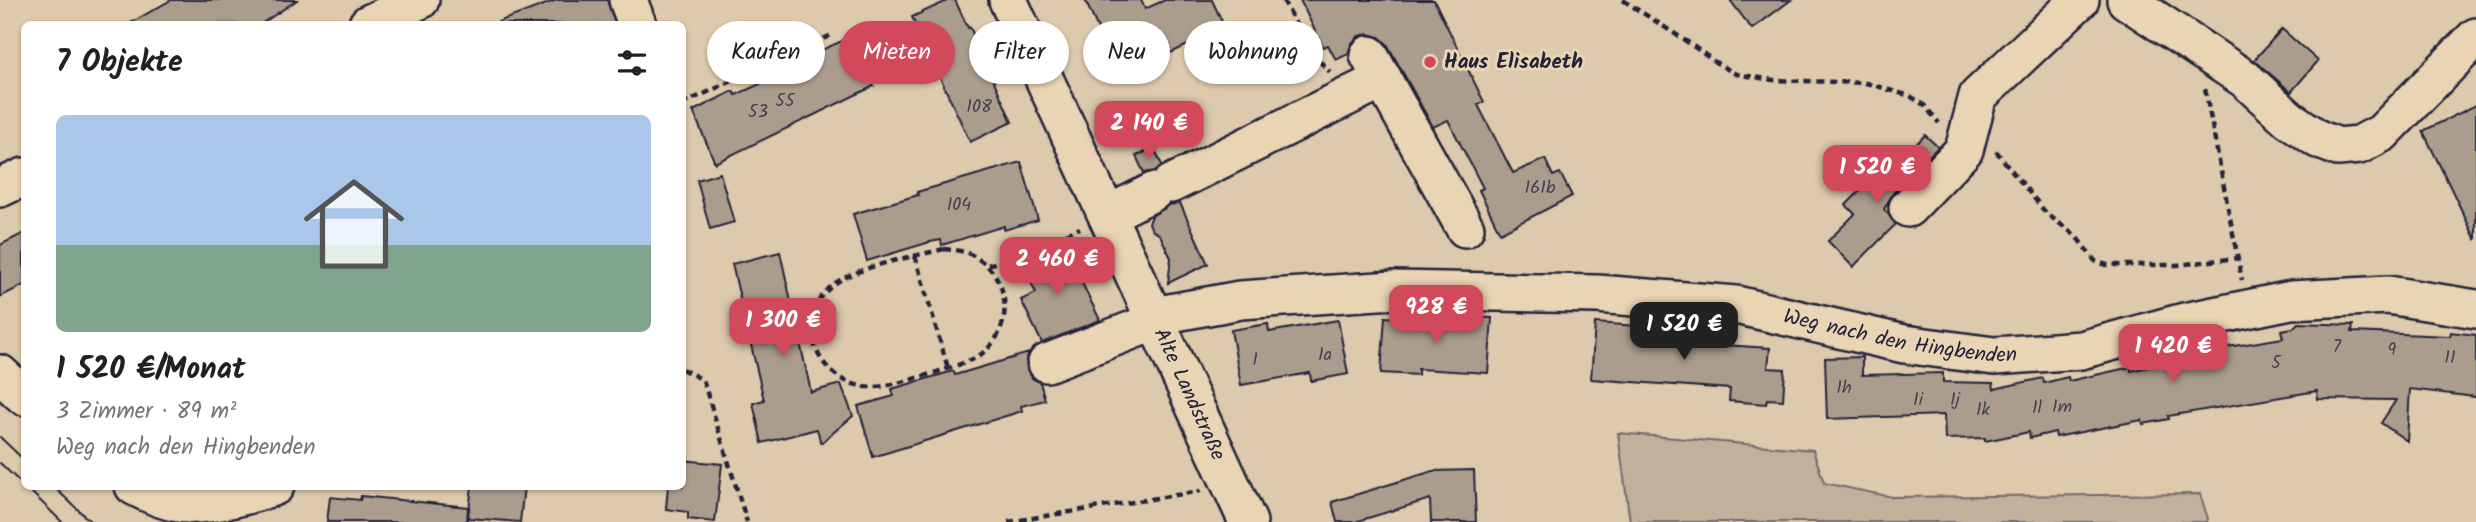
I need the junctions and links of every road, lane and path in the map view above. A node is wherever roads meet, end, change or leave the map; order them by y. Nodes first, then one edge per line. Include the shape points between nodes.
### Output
1 (420, 0) edge
2 (628, 0) edge
3 (1008, 0) edge
4 (1283, 0) edge
5 (2080, 0) edge
6 (2126, 0) edge
7 (374, 21) edge
8 (636, 21) edge
9 (834, 34) dead end
10 (2476, 37) edge
11 (2197, 47) junction
12 (1348, 96) junction
13 (686, 102) edge
14 (21, 178) edge
15 (0, 188) edge
16 (1908, 208) dead end
17 (1107, 215) junction
18 (1465, 228) dead end
19 (915, 256) junction
20 (987, 265) junction
21 (2248, 308) junction
22 (2476, 309) edge
23 (1155, 319) junction
24 (1047, 363) dead end
25 (948, 368) junction
26 (686, 371) edge
27 (0, 374) edge
28 (21, 393) edge
29 (1231, 487) junction
30 (142, 490) edge
31 (260, 490) edge
32 (747, 522) edge
33 (1008, 522) edge
34 (1248, 522) edge

1 - 7 street
2 - 8 street
3 - 17 street, Alte Landstraße
4 - 12 path via 1310,51 1339,79
5 - 16 street via 1978,96 1964,150
6 - 11 street
9 - 13 path
10 - 11 street via 2382,133 2359,145 2338,147 2289,119 2245,79
11 - 21 path
12 - 17 street
12 - 18 street via 1376,67
14 - 15 street
17 - 20 path via 1018,256
17 - 23 street, Alte Landstraße
19 - 20 path via 944,249 961,251
19 - 25 path
19 - 25 path via 834,284 814,316 817,352 834,375 868,388
20 - 25 path via 1004,293 1000,332 978,356
21 - 22 street, Weg nach den Hingbenden via 2291,300 2388,295
21 - 23 street, Weg nach den Hingbenden via 2081,350 1994,356 1904,344 1736,305 1597,294 1394,290 1240,300
23 - 24 street, Weg nach den Hingbenden
23 - 29 street, Alte Landstraße
26 - 32 path via 703,380
27 - 28 street
29 - 33 path
29 - 34 street, Alte Landstraße
30 - 31 street via 181,505 204,505

